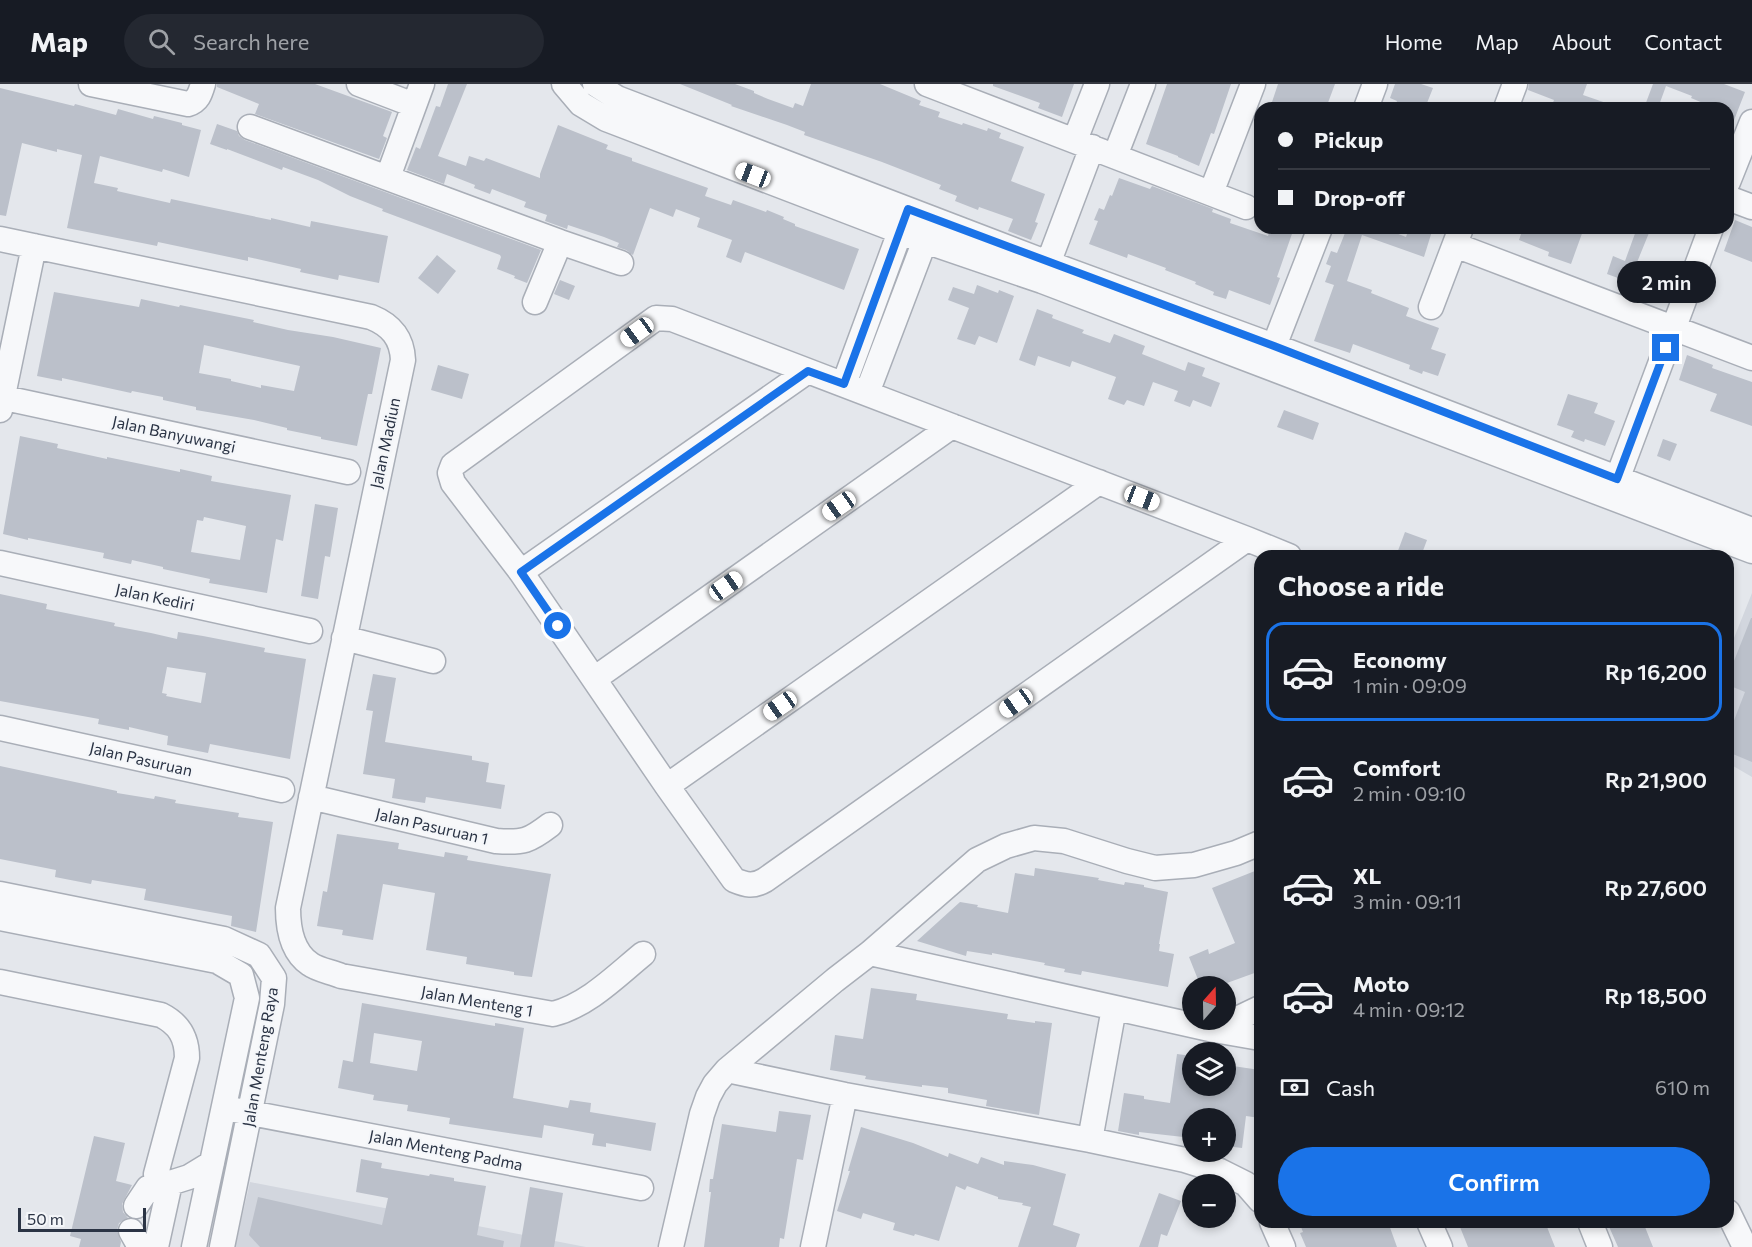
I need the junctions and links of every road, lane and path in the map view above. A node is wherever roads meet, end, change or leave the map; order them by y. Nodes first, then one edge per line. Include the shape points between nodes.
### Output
1 (91, 84) edge
2 (203, 84) edge
3 (359, 84) edge
4 (564, 84) edge
5 (595, 84) edge
6 (927, 84) edge
7 (1097, 84) edge
8 (1143, 84) edge
9 (1253, 84) edge
10 (1375, 84) edge
11 (1515, 84) edge
12 (418, 94) edge
13 (1368, 102) edge
14 (1508, 102) edge
15 (1752, 122) edge
16 (250, 127) dead end
17 (1083, 144) junction
18 (1115, 156) junction
19 (1734, 167) edge
20 (387, 177) junction
21 (1211, 193) junction
22 (1734, 200) edge
23 (1246, 207) dead end
24 (1752, 207) edge
25 (904, 220) junction
26 (929, 230) junction
27 (1318, 234) edge
28 (1709, 234) edge
29 (1458, 237) edge
30 (0, 239) edge
31 (560, 242) junction
32 (34, 246) junction
33 (621, 263) dead end
34 (1045, 272) junction
35 (535, 302) dead end
36 (1431, 307) dead end
37 (1673, 328) junction
38 (1270, 356) junction
39 (1752, 358) edge
40 (808, 371) junction
41 (844, 384) junction
42 (867, 393) junction
43 (1, 401) edge
44 (952, 426) junction
45 (348, 472) dead end
46 (1099, 482) junction
47 (1614, 489) junction
48 (1752, 530) edge
49 (1247, 538) junction
50 (1275, 550) edge
51 (1752, 551) edge
52 (0, 563) edge
53 (521, 572) junction
54 (310, 631) dead end
55 (344, 638) junction
56 (433, 662) dead end
57 (594, 679) junction
58 (0, 728) edge
59 (667, 786) junction
60 (282, 790) dead end
61 (311, 797) junction
62 (550, 825) dead end
63 (1254, 846) edge
64 (0, 894) edge
65 (0, 918) edge
66 (300, 953) joint
67 (870, 953) junction
68 (643, 954) dead end
69 (0, 981) edge
70 (1114, 1008) junction
71 (1254, 1011) edge
72 (1236, 1019) edge
73 (1182, 1023) edge
74 (1214, 1030) edge
75 (1254, 1037) edge
76 (727, 1070) junction
77 (845, 1095) junction
78 (223, 1108) junction
79 (250, 1113) junction
80 (1089, 1140) junction
81 (212, 1163) junction
82 (164, 1185) junction
83 (641, 1188) dead end
84 (1254, 1193) edge
85 (136, 1206) dead end
86 (1275, 1228) edge
87 (1432, 1228) edge
88 (1592, 1228) edge
89 (156, 1247) edge
90 (194, 1247) edge
91 (222, 1247) edge
92 (671, 1247) edge
93 (813, 1247) edge
94 (1283, 1247) edge
95 (1440, 1247) edge
96 (1600, 1247) edge

1 - 2 street via 188,104 198,98
3 - 12 street
4 - 25 street via 581,104 606,119
5 - 25 street via 617,98
6 - 17 street
7 - 17 street
8 - 18 street
9 - 21 street
10 - 13 street
11 - 14 street
12 - 20 street
15 - 19 street
16 - 20 street
17 - 18 street
17 - 34 street
18 - 21 street
20 - 31 street
21 - 23 street
22 - 24 street
25 - 26 street
25 - 41 street
26 - 34 street
26 - 42 street
27 - 38 street
28 - 37 street
29 - 36 street
29 - 37 street
30 - 32 street, Jalan Madiun
31 - 33 street
31 - 35 street
32 - 43 street
32 - 55 street, Jalan Madiun via 371,317 399,337 403,360
34 - 38 street
37 - 39 street
37 - 47 street
38 - 47 street
40 - 41 street
40 - 53 street
40 - 53 street via 672,319 656,318 453,465 453,483
41 - 42 street
42 - 44 street
43 - 45 street, Jalan Banyuwangi
44 - 46 street
44 - 57 street
46 - 49 street
46 - 59 street
47 - 48 street
47 - 51 street
49 - 50 street
49 - 59 street via 755,885 734,880
52 - 54 street, Jalan Kediri
53 - 57 street
55 - 56 street
55 - 61 street, Jalan Madiun
57 - 59 street
58 - 60 street, Jalan Pasuruan
61 - 62 street, Jalan Pasuruan 1 via 496,841 532,839
61 - 66 street, Jalan Madiun via 288,908 288,925
63 - 67 street via 1194,865 1155,868 1064,841 1034,838 1006,846 977,861
64 - 79 street, Jalan Menteng Raya via 224,939 259,955 274,978
65 - 78 street, Jalan Menteng Raya via 217,961 241,975 247,998
66 - 68 street, Jalan Menteng 1 via 310,964 341,976 553,1014 586,999
67 - 70 street
67 - 76 street
69 - 82 street via 161,1015 178,1026 187,1058 156,1174
70 - 73 street
70 - 80 street
71 - 72 street
74 - 75 street
76 - 77 street
76 - 92 street via 708,1096 702,1114
77 - 80 street
77 - 93 street
78 - 79 street, Jalan Menteng Padma
78 - 81 street, Jalan Menteng Raya
79 - 83 street, Jalan Menteng Padma
79 - 91 street, Jalan Menteng Raya
80 - 84 street via 1220,1171 1246,1184
81 - 82 street via 189,1177
81 - 90 street, Jalan Menteng Raya
82 - 85 street via 148,1188
82 - 89 street
86 - 94 street
87 - 95 street
88 - 96 street

